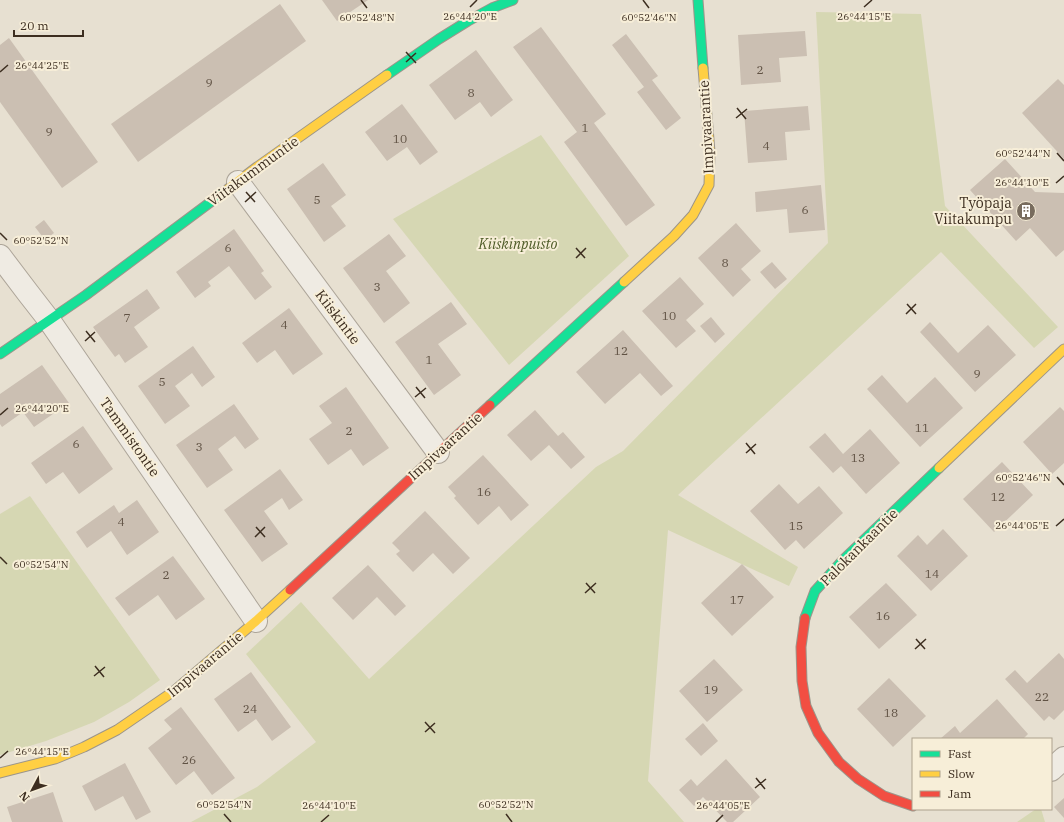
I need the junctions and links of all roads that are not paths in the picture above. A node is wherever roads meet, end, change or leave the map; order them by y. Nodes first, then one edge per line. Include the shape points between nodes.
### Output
1 (513, 0) edge
2 (698, 0) edge
3 (238, 182) junction
4 (0, 256) edge
5 (49, 320) junction
6 (1064, 349) edge
7 (0, 354) edge
8 (438, 452) junction
9 (256, 621) junction
10 (1064, 758) edge
11 (1052, 769) edge
12 (0, 773) edge
13 (912, 806) edge

1 - 3 street, Viitakummuntie via 492,8 439,39
2 - 8 street, Impivaarantie via 710,158 709,185 693,215 674,236
3 - 5 street, Viitakummuntie
3 - 8 street, Kiiskintie
4 - 5 street, Tammistontie
5 - 7 street, Viitakummuntie
5 - 9 street, Tammistontie
6 - 13 street, Palokankaantie via 843,560 815,591 804,621 801,646 802,682 806,706 818,733 839,762 858,780 884,796
8 - 9 street, Impivaarantie
9 - 12 street, Impivaarantie via 174,691 117,730 55,759
10 - 11 street

